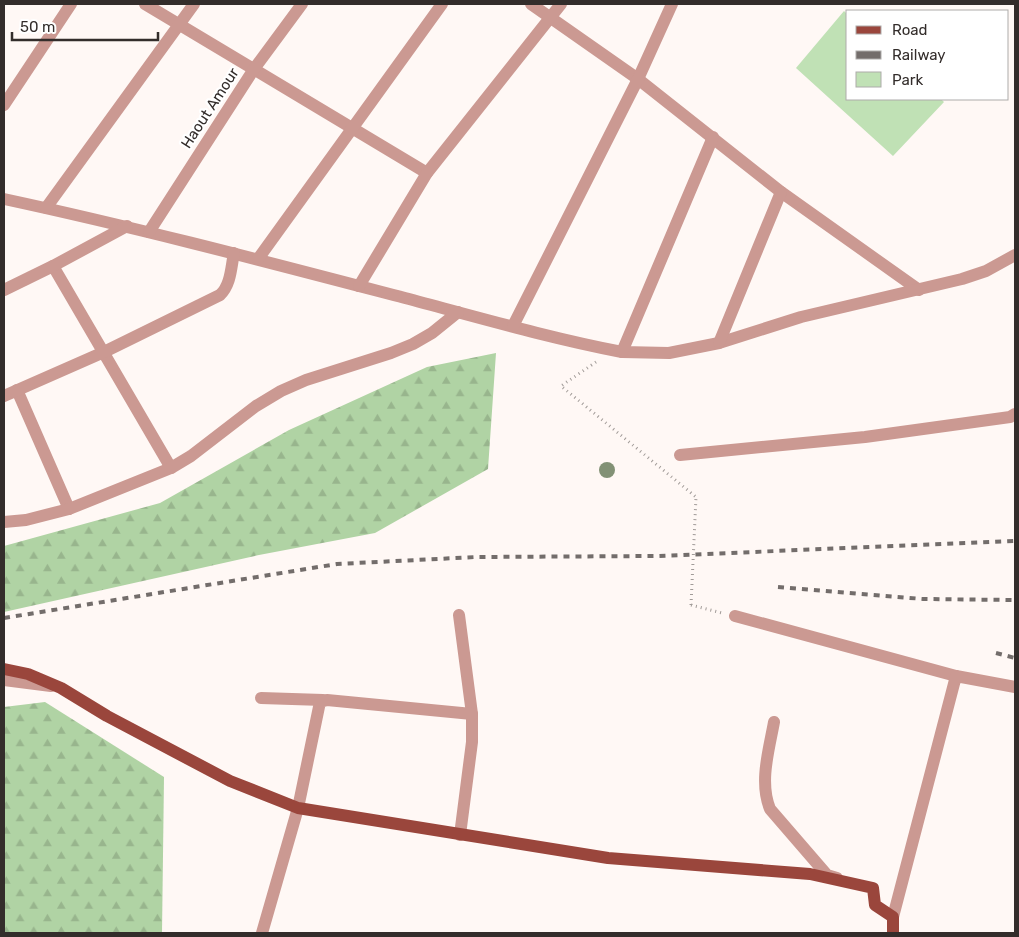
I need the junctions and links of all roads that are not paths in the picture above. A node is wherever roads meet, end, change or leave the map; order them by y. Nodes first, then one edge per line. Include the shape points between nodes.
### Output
1 (71, 4) edge
2 (146, 4) edge
3 (194, 4) edge
4 (302, 4) edge
5 (442, 4) edge
6 (531, 4) edge
7 (561, 4) edge
8 (672, 4) edge
9 (551, 19) junction
10 (180, 25) junction
11 (254, 69) junction
12 (638, 79) junction
13 (4, 105) edge
14 (352, 129) junction
15 (713, 138) junction
16 (427, 173) junction
17 (780, 192) junction
18 (4, 199) edge
19 (46, 208) junction
20 (128, 226) junction
21 (149, 232) junction
22 (234, 253) junction
23 (1015, 255) edge
24 (258, 259) junction
25 (53, 266) junction
26 (359, 286) junction
27 (4, 290) edge
28 (919, 290) junction
29 (458, 312) junction
30 (513, 326) junction
31 (719, 343) junction
32 (104, 352) junction
33 (618, 352) junction
34 (17, 390) junction
35 (4, 396) edge
36 (1015, 414) edge
37 (680, 454) dead end
38 (171, 468) junction
39 (69, 509) junction
40 (4, 522) edge
41 (459, 615) dead end
42 (735, 616) road end
43 (4, 669) edge
44 (956, 676) junction
45 (4, 680) edge
46 (1015, 687) edge
47 (61, 688) junction
48 (261, 698) dead end
49 (323, 700) junction
50 (472, 714) junction
51 (774, 722) dead end
52 (298, 808) junction
53 (460, 835) junction
54 (873, 888) junction
55 (893, 917) junction
56 (262, 933) edge
57 (893, 933) edge

1 - 13 street
2 - 10 street
3 - 10 street
4 - 11 street, Haout Amour
5 - 14 street
6 - 9 street
7 - 9 street
8 - 12 street
9 - 12 street
9 - 16 street
10 - 11 street
10 - 19 street
11 - 14 street
11 - 21 street, Haout Amour
12 - 15 street
12 - 30 street
14 - 16 street
14 - 24 street
15 - 17 street
15 - 33 street
16 - 26 street
17 - 28 street
17 - 31 street
18 - 19 street
19 - 20 street
20 - 21 street
20 - 25 street
21 - 22 street
22 - 24 street
22 - 32 street via 228,284 220,295
23 - 28 street via 986,271
24 - 26 street
25 - 27 street
25 - 32 street
26 - 29 street
28 - 31 street via 801,317
29 - 30 street
29 - 38 street via 413,344 281,391
30 - 33 street
31 - 33 street via 669,353
32 - 34 street
32 - 38 street
34 - 35 street
34 - 39 street
36 - 37 street via 865,437
38 - 39 street
39 - 40 street
41 - 50 street
42 - 44 street
43 - 47 main road via 28,674
44 - 46 street
44 - 55 street
45 - 47 street
47 - 52 main road via 230,781
48 - 49 street
49 - 50 street
49 - 52 street
50 - 53 street via 472,742
51 - 54 street via 764,786 770,809 827,875
52 - 53 main road
52 - 56 street
53 - 54 main road via 608,858 810,874
54 - 55 main road via 875,905
55 - 57 main road

